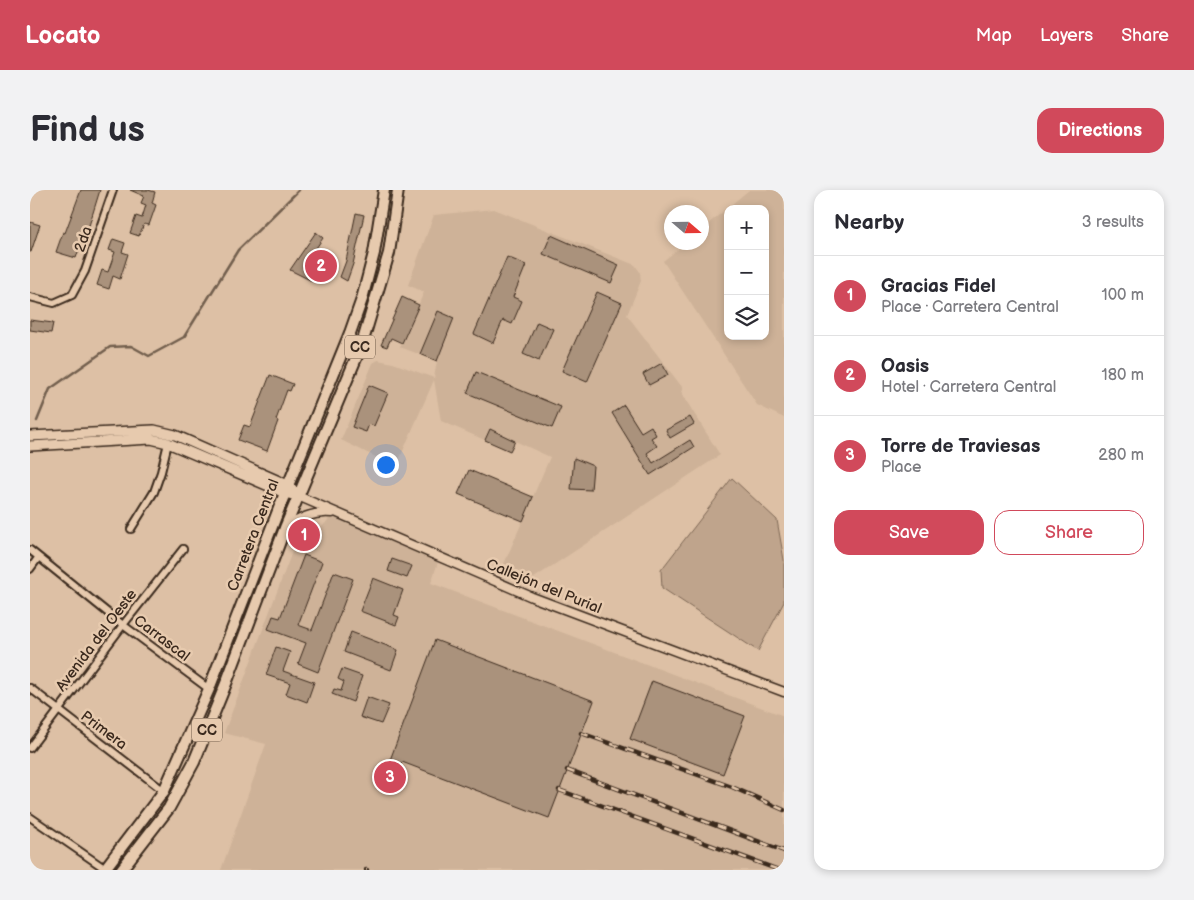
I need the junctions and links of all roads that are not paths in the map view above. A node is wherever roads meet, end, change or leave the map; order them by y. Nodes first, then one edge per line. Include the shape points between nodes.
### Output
1 (113, 190) edge
2 (384, 190) edge
3 (398, 190) edge
4 (30, 297) edge
5 (350, 333) junction
6 (362, 344) junction
7 (30, 436) edge
8 (168, 443) junction
9 (30, 446) edge
10 (287, 489) junction
11 (298, 496) junction
12 (338, 514) junction
13 (285, 528) junction
14 (131, 529) dead end
15 (183, 549) dead end
16 (30, 550) edge
17 (38, 558) junction
18 (30, 569) edge
19 (123, 625) junction
20 (30, 688) edge
21 (209, 689) junction
22 (784, 692) edge
23 (58, 710) junction
24 (30, 748) edge
25 (164, 791) junction
26 (30, 816) edge
27 (131, 858) junction
28 (106, 870) edge
29 (121, 870) edge
30 (130, 870) edge

1 - 4 street, 2da via 85,270 72,294 54,303
2 - 5 main road, Carretera Central / CC via 374,253
3 - 6 main road, Carretera Central / CC via 388,253
5 - 6 main road
5 - 10 main road, Carretera Central / CC
6 - 11 main road, Carretera Central / CC
7 - 10 main road via 154,430 175,435
8 - 9 main road via 151,438
8 - 10 main road
8 - 14 street via 154,492
10 - 11 main road
10 - 21 main road, Carretera Central / CC
11 - 12 street, Callejón del Purial
11 - 13 main road, Carretera Central / CC
12 - 13 street via 310,515
12 - 22 street, Callejón del Purial via 532,597
13 - 27 main road, Carretera Central / CC via 194,762 169,808
15 - 19 street, Avenida del Oeste
16 - 17 street, Carrascal
17 - 18 street
17 - 19 street, Carrascal
19 - 21 street, Carrascal
19 - 23 street, Avenida del Oeste
20 - 23 street, Primera
21 - 25 main road, Carretera Central / CC
23 - 24 street, Avenida del Oeste
23 - 25 street, Primera
25 - 28 main road, Carretera Central / CC
26 - 28 street
27 - 29 main road, Carretera Central / CC
27 - 30 main road

